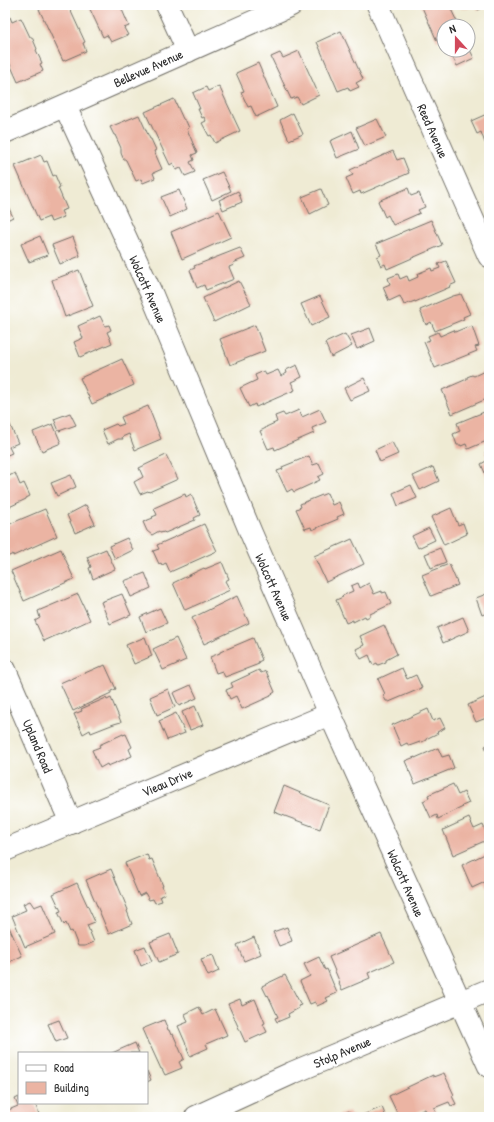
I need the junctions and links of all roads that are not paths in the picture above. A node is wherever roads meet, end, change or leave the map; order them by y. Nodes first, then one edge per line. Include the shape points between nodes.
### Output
1 (167, 5) edge
2 (291, 5) edge
3 (378, 5) edge
4 (188, 51) junction
5 (65, 106) junction
6 (5, 132) edge
7 (489, 256) edge
8 (5, 670) edge
9 (330, 714) junction
10 (71, 822) junction
11 (5, 850) edge
12 (489, 990) edge
13 (460, 1002) junction
14 (489, 1066) edge
15 (196, 1117) edge

1 - 4 street
2 - 4 street, Bellevue Avenue
3 - 7 street, Reed Avenue
4 - 5 street, Bellevue Avenue
5 - 6 street, Bellevue Avenue
5 - 9 street, Wolcott Avenue via 152,295
8 - 10 street, Upland Road
9 - 10 street, Vieau Drive
9 - 13 street, Wolcott Avenue
10 - 11 street, Vieau Drive
12 - 13 street, Stolp Avenue
13 - 14 street, Wolcott Avenue
13 - 15 street, Stolp Avenue

